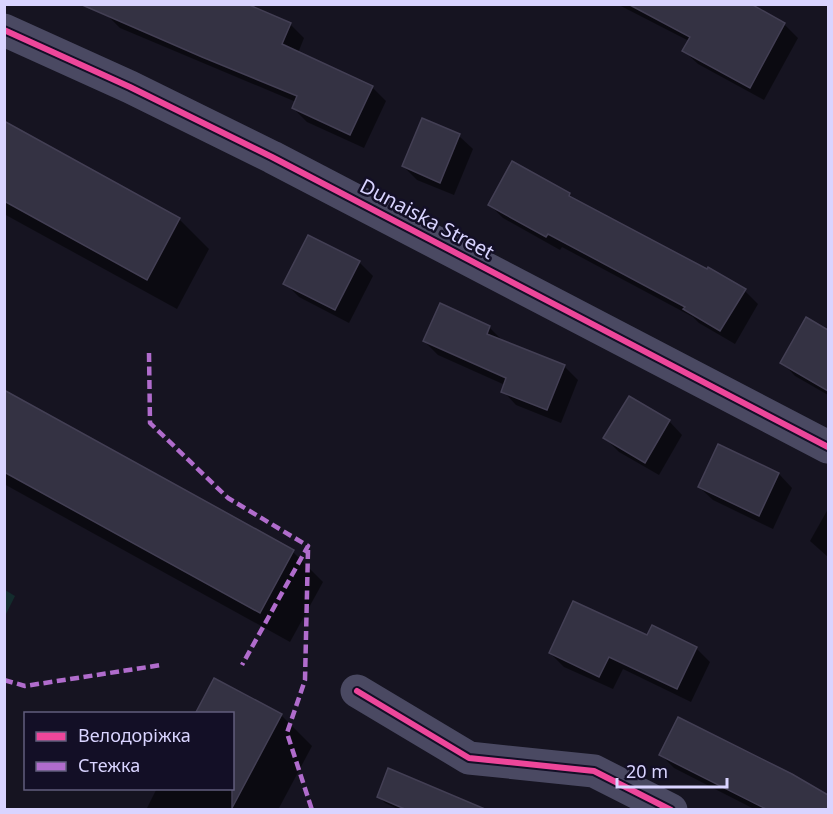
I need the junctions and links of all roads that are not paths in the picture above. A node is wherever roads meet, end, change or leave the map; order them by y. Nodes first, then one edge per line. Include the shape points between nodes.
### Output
1 (4, 30) edge
2 (828, 447) edge
3 (357, 692) dead end
4 (670, 810) edge

1 - 2 street, Dunaiska Street via 272,157
3 - 4 street via 470,758 594,771

